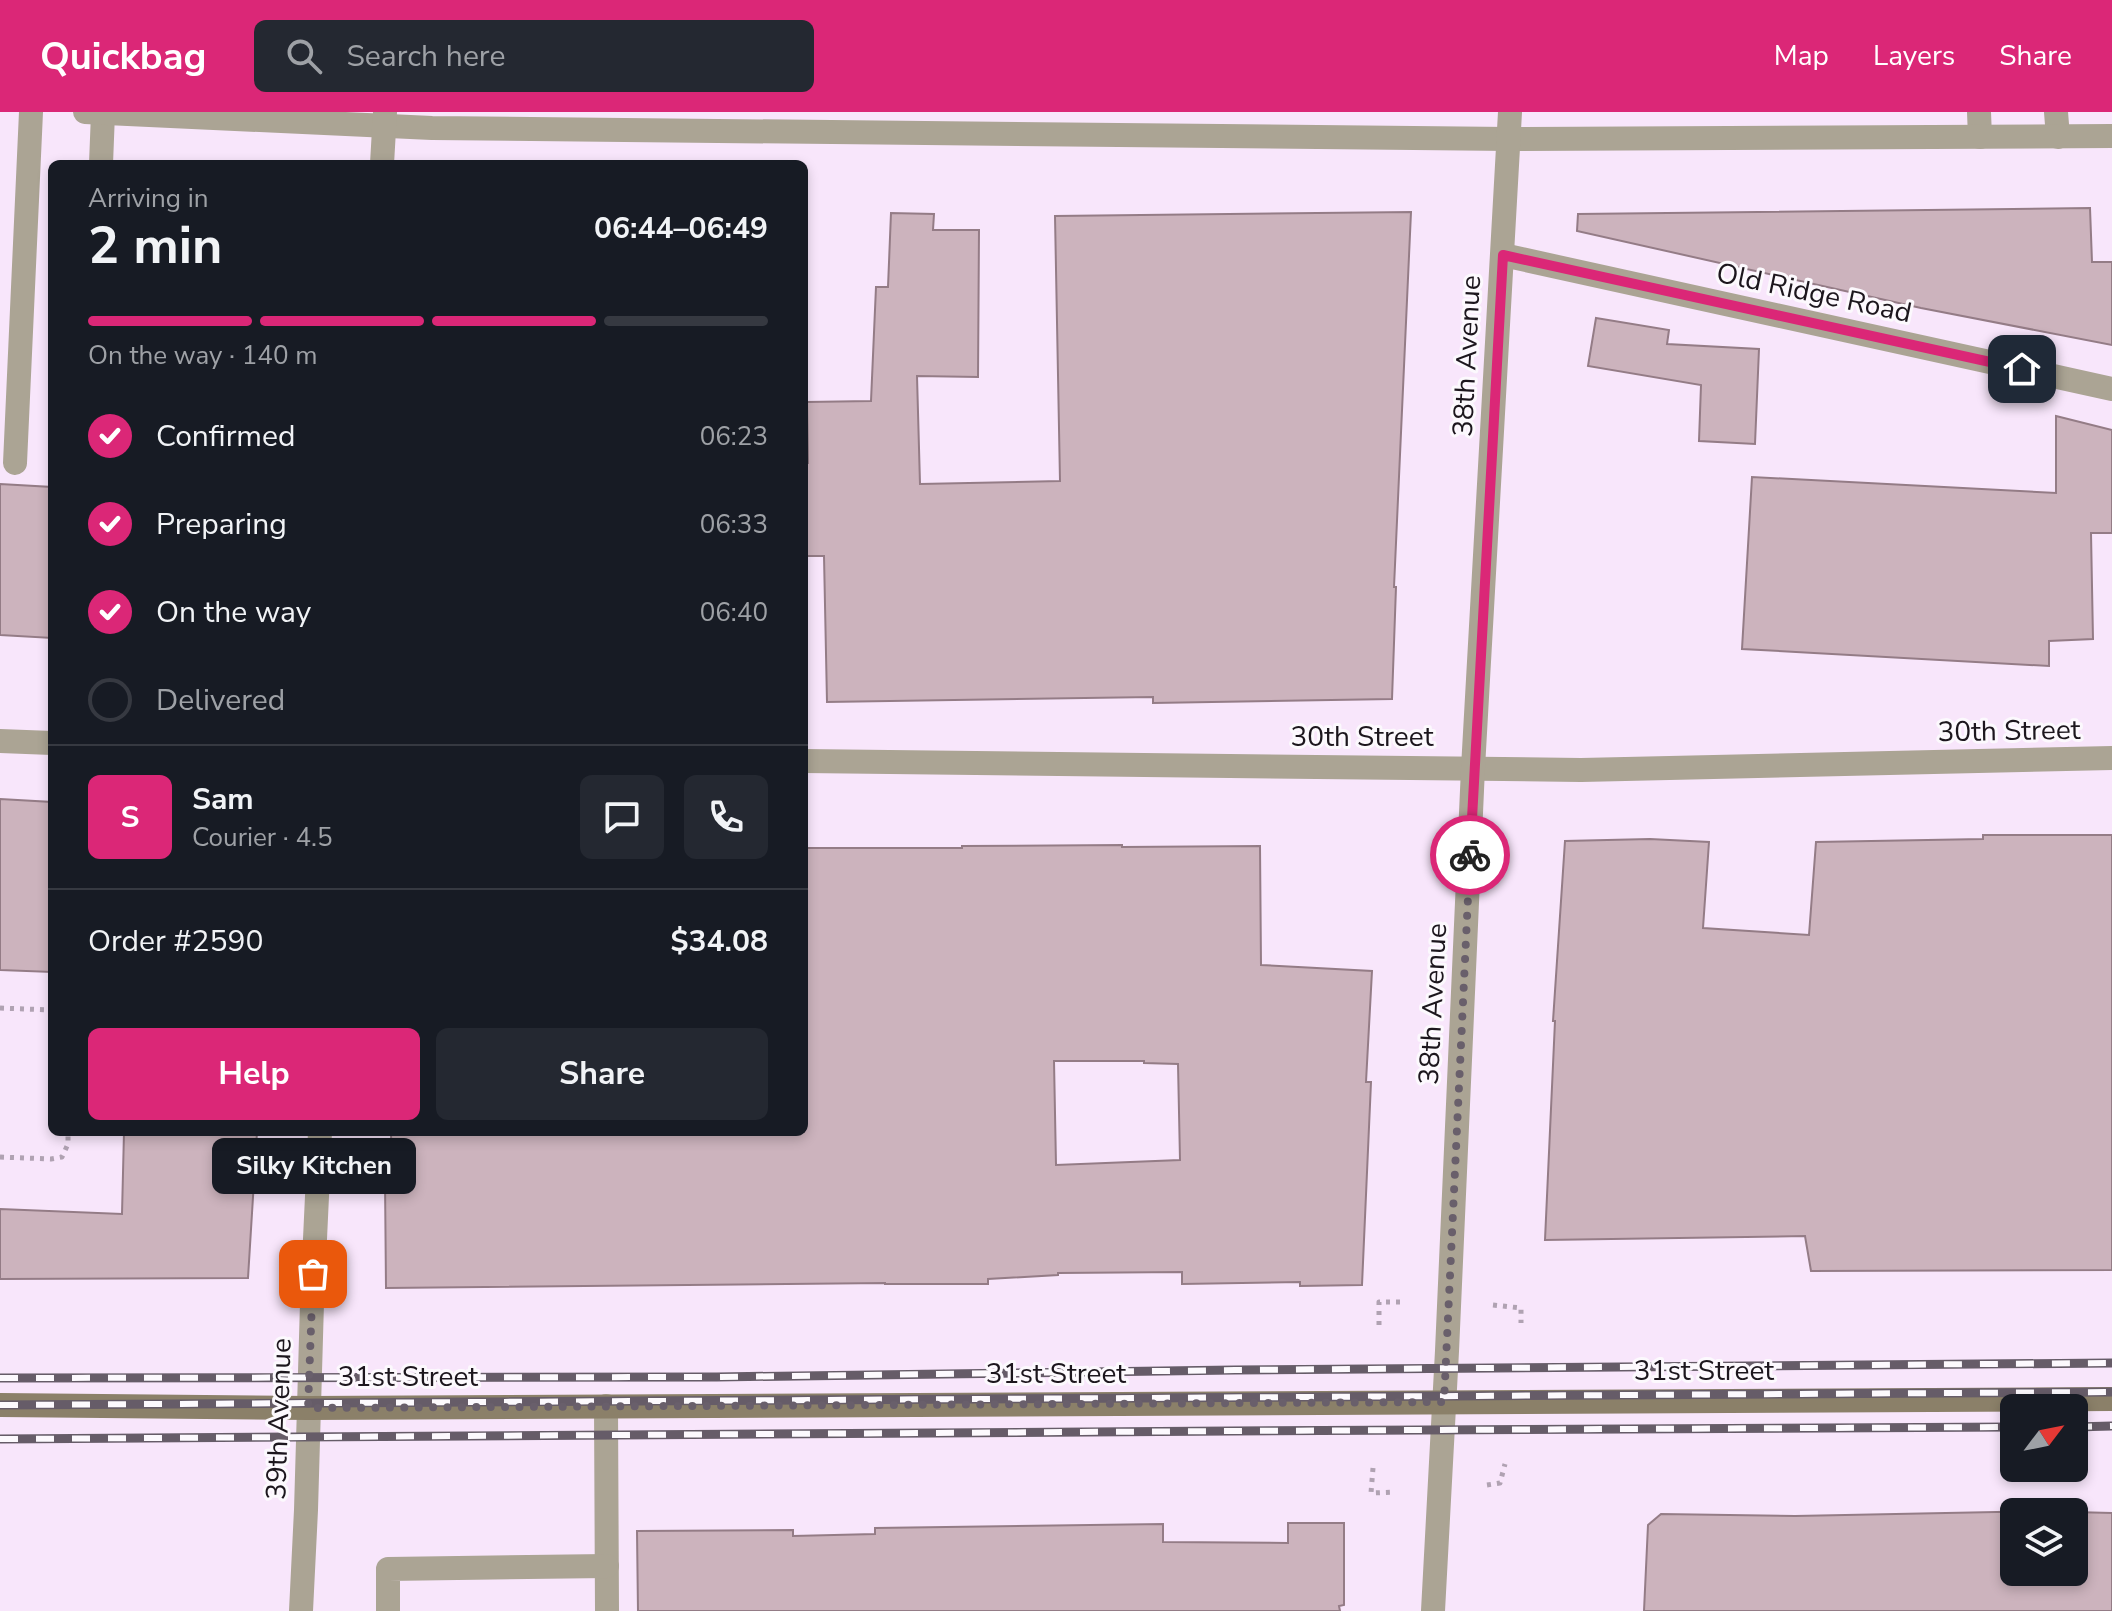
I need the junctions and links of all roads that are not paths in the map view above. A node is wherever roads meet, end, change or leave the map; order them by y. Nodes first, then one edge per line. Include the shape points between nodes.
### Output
1 (31, 112) edge
2 (85, 112) edge
3 (1510, 112) edge
4 (1979, 112) edge
5 (2056, 112) edge
6 (103, 113) edge
7 (384, 119) edge
8 (2112, 136) edge
9 (1980, 137) junction
10 (2058, 137) junction
11 (1509, 139) junction
12 (101, 160) edge
13 (382, 160) edge
14 (1503, 255) junction
15 (2112, 389) edge
16 (15, 463) dead end
17 (0, 741) edge
18 (48, 743) edge
19 (2112, 758) edge
20 (808, 761) edge
21 (1473, 768) junction
22 (320, 1136) edge
23 (2112, 1399) edge
24 (1444, 1402) junction
25 (0, 1405) edge
26 (606, 1406) junction
27 (308, 1408) junction
28 (607, 1566) junction
29 (301, 1611) edge
30 (388, 1611) edge
31 (607, 1611) edge
32 (1433, 1611) edge

1 - 16 street
2 - 6 street
3 - 11 street, 38th Avenue
4 - 9 street
5 - 10 street
6 - 7 street
6 - 12 street
7 - 11 street
7 - 13 street
8 - 10 street
9 - 10 street
9 - 11 street
11 - 14 street, 38th Avenue
14 - 15 street, Old Ridge Road
14 - 21 street, 38th Avenue
17 - 18 street
19 - 21 street, 30th Street
20 - 21 street, 30th Street
21 - 24 street, 38th Avenue
22 - 27 street, 39th Avenue
23 - 24 main road, 31st Street
24 - 26 main road, 31st Street
24 - 32 street, 38th Avenue
25 - 27 main road, 31st Street
26 - 27 main road, 31st Street
26 - 28 street
27 - 29 street, 39th Avenue
28 - 30 street via 388,1569
28 - 31 street

